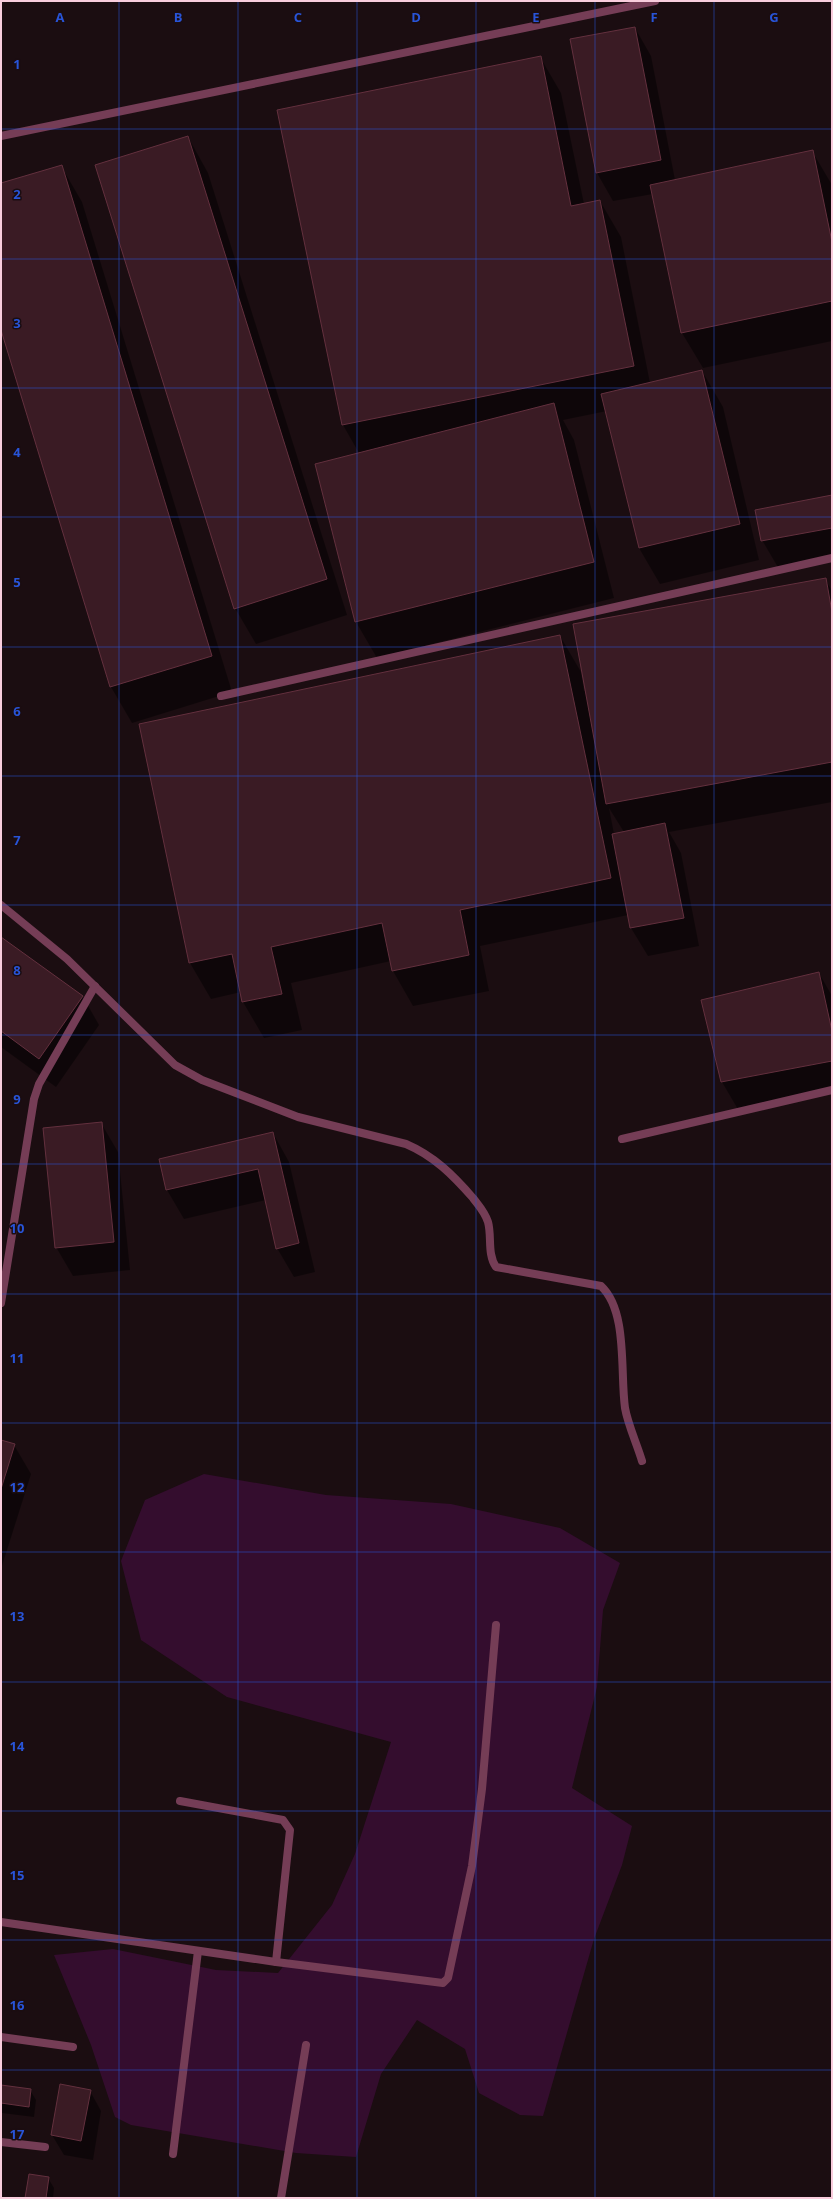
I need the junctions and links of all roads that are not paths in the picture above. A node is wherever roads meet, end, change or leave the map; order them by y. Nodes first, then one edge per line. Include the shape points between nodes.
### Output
1 (655, 1) edge
2 (1, 136) edge
3 (832, 558) edge
4 (221, 696) dead end
5 (1, 905) edge
6 (95, 986) junction
7 (832, 1090) edge
8 (622, 1139) dead end
9 (1, 1303) edge
10 (642, 1461) dead end
11 (496, 1625) dead end
12 (180, 1801) dead end
13 (1, 1922) edge
14 (198, 1951) junction
15 (276, 1962) junction
16 (1, 2037) edge
17 (306, 2046) dead end
18 (73, 2048) dead end
19 (1, 2142) edge
20 (45, 2147) dead end
21 (173, 2154) dead end
22 (281, 2198) edge

1 - 2 street
3 - 4 street
5 - 6 street via 67,959
6 - 9 street via 39,1084 36,1094
6 - 10 street via 175,1065 202,1080 298,1117 406,1144 420,1150 446,1168 484,1212 488,1222 492,1261 496,1267 601,1286 609,1294 614,1305 620,1330 626,1410
7 - 8 street
11 - 15 street via 482,1789 472,1866 448,1978 437,1984
12 - 15 street via 288,1823 290,1830
13 - 14 street
14 - 15 street
14 - 21 street
16 - 18 street
17 - 22 street
19 - 20 street

